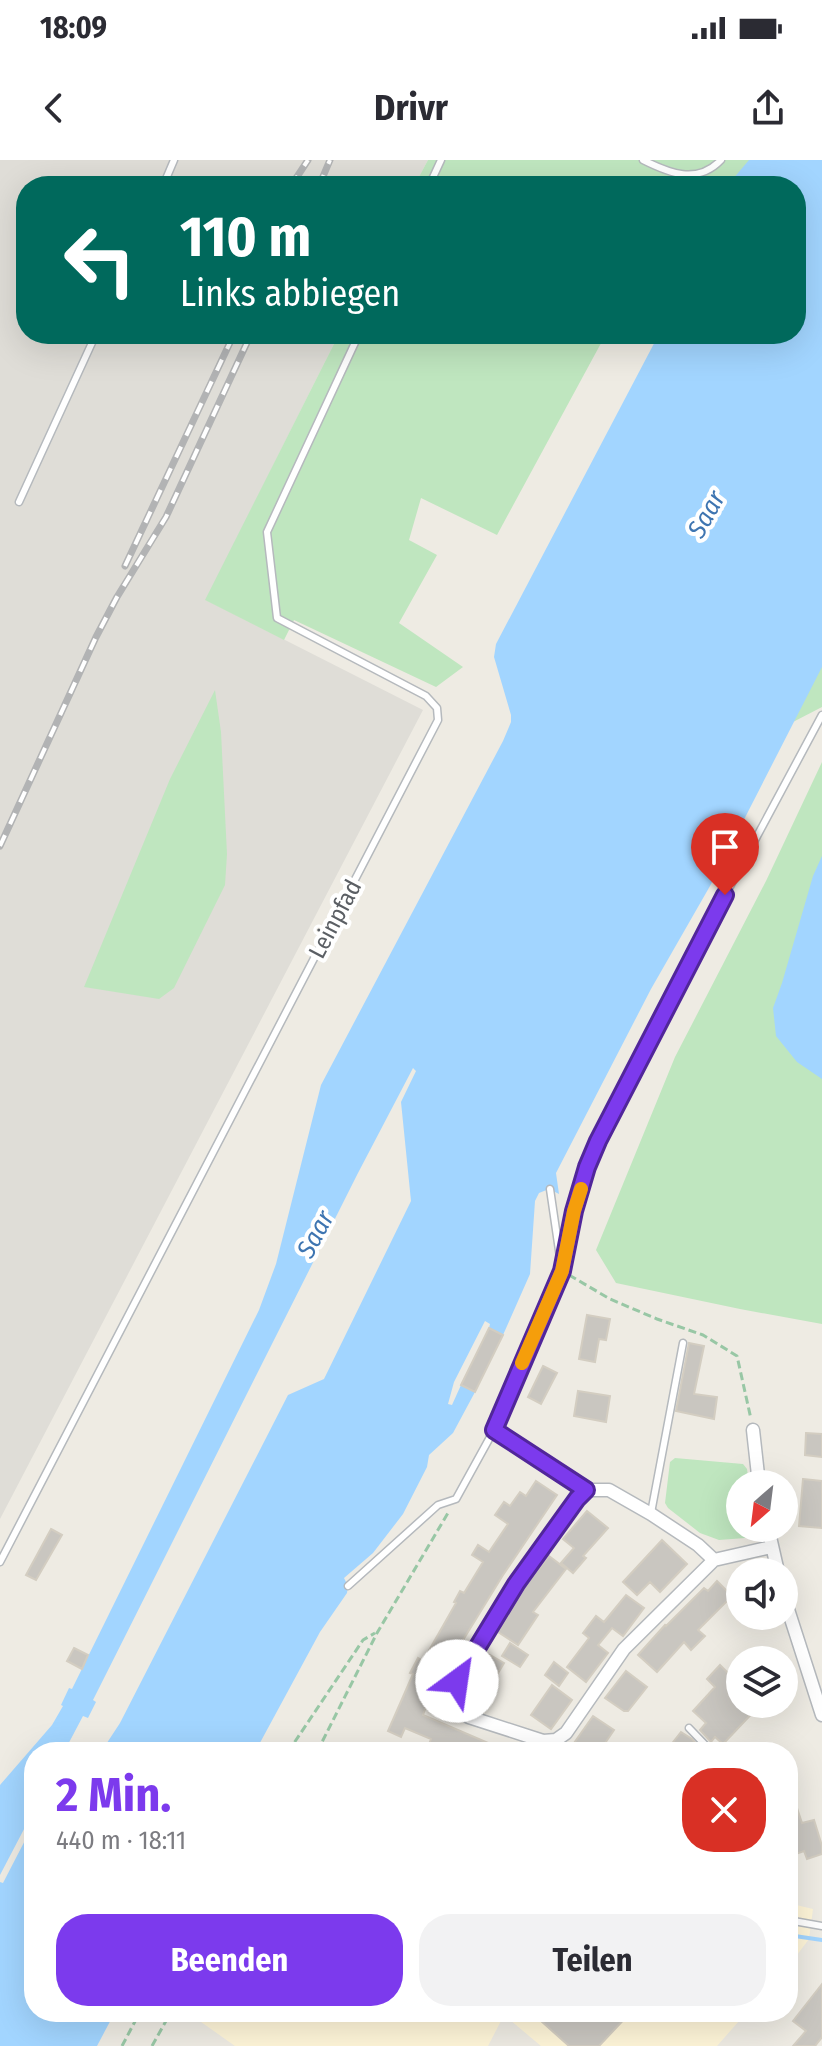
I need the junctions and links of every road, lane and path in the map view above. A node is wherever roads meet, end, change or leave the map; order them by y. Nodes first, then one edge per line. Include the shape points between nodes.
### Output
1 (643, 160) edge
2 (721, 160) edge
3 (91, 344) edge
4 (354, 344) edge
5 (19, 502) dead end
6 (822, 715) edge
7 (550, 1189) dead end
8 (562, 1271) junction
9 (683, 1343) dead end
10 (494, 1430) junction
11 (753, 1430) joint
12 (757, 1470) edge
13 (586, 1490) junction
14 (456, 1499) junction
15 (651, 1514) junction
16 (770, 1542) edge
17 (771, 1547) junction
18 (774, 1558) edge
19 (714, 1560) junction
20 (0, 1562) edge
21 (348, 1586) dead end
22 (795, 1630) edge
23 (377, 1633) junction
24 (822, 1715) edge
25 (689, 1728) dead end
26 (295, 1742) edge
27 (322, 1742) edge
28 (702, 1742) edge
29 (798, 1922) edge
30 (822, 1926) edge
31 (135, 2022) edge
32 (165, 2022) edge
33 (122, 2046) edge
34 (152, 2046) edge

1 - 2 lane via 690,175
3 - 5 lane
4 - 20 lane, Leinpfad via 267,532 277,618 426,696 437,708 438,720
6 - 8 lane via 598,1141 574,1211
7 - 8 lane
8 - 10 lane
8 - 11 path via 610,1299 703,1335 737,1356
9 - 15 lane
10 - 13 lane
10 - 14 lane
11 - 12 street
13 - 15 street via 609,1490
13 - 19 street via 516,1584 457,1681 452,1702 469,1717 543,1741 556,1740 624,1649
14 - 21 lane via 438,1505
14 - 23 path
15 - 19 street
16 - 17 street
17 - 18 street
17 - 19 street
22 - 24 street
23 - 26 path via 363,1640
23 - 27 path
25 - 28 lane
29 - 30 lane
31 - 33 path
32 - 34 path

